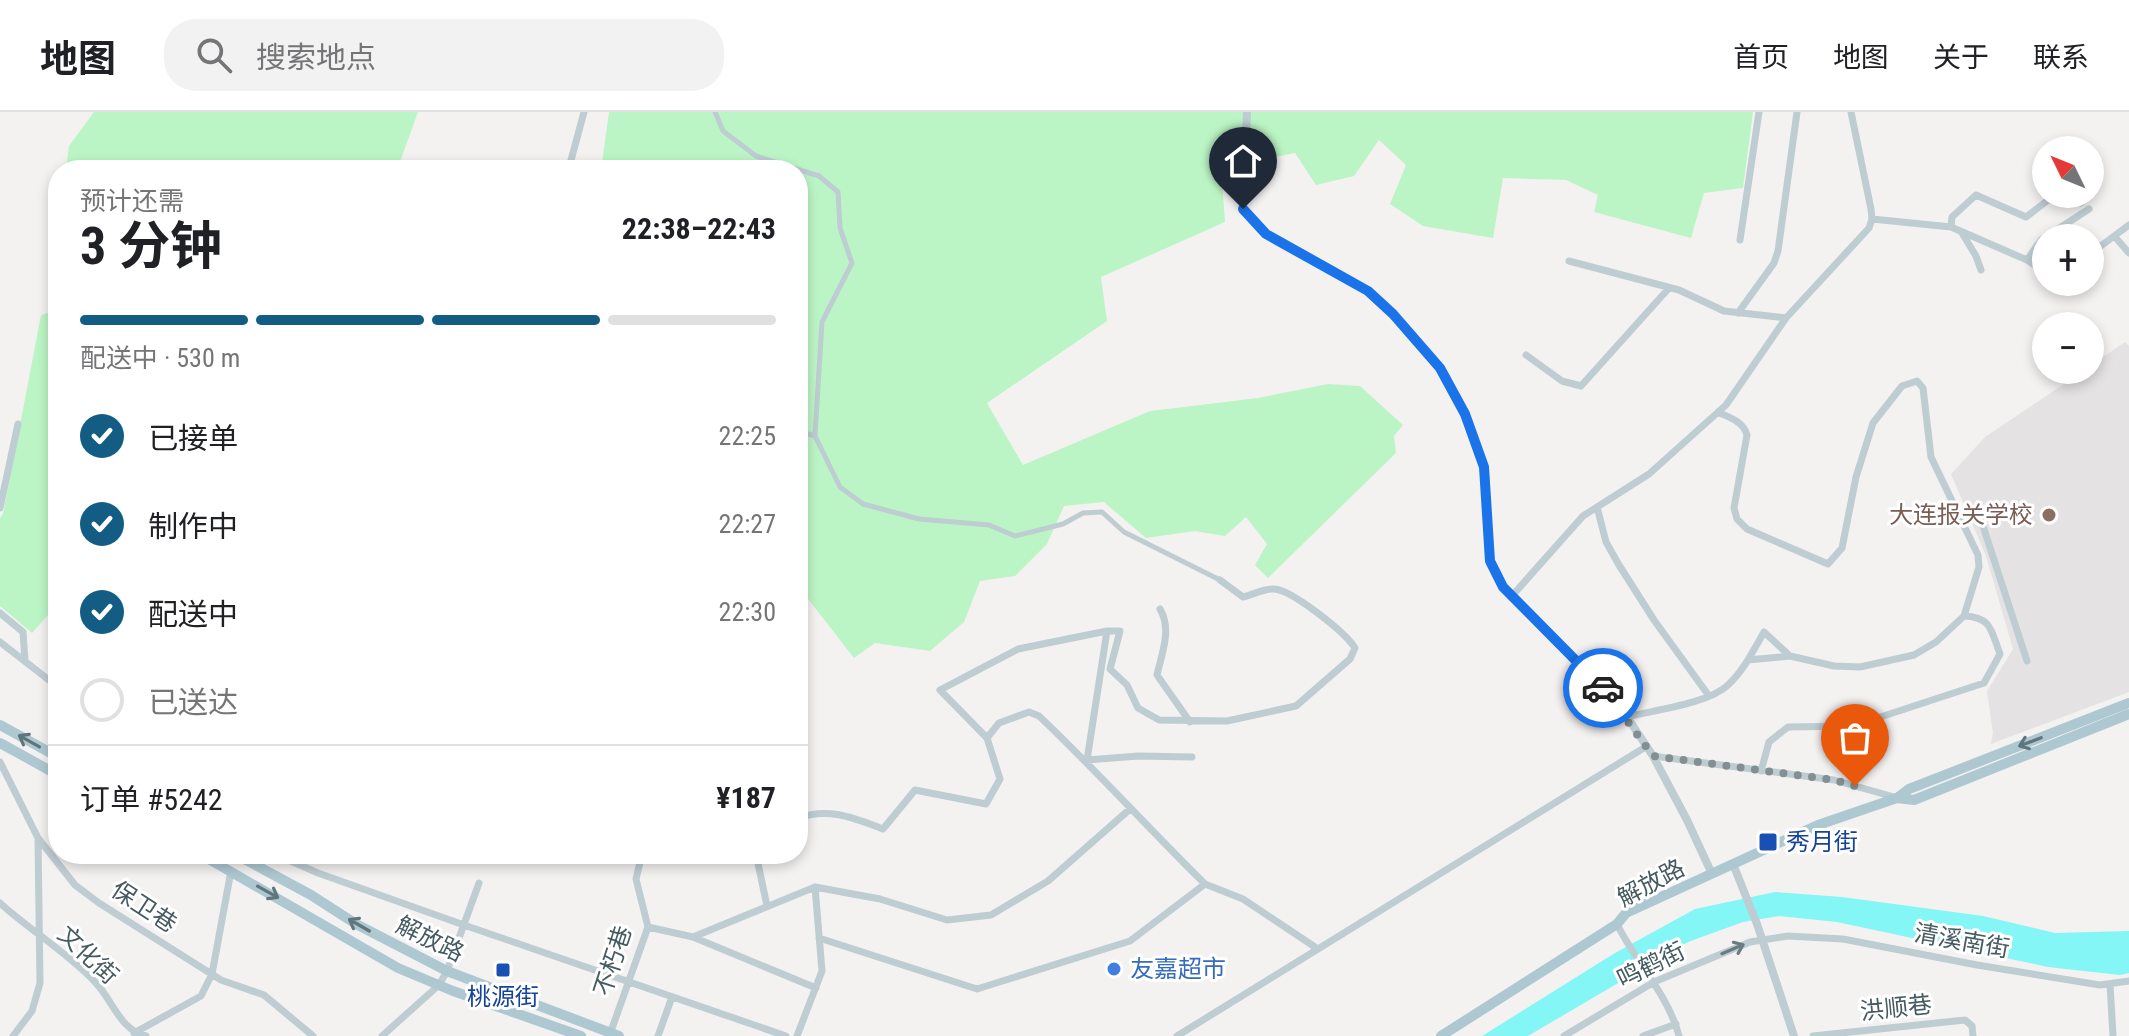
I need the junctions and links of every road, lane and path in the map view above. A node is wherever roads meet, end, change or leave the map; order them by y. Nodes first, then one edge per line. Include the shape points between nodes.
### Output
1 (584, 112) edge
2 (715, 112) edge
3 (1247, 112) edge
4 (1759, 112) edge
5 (1797, 112) edge
6 (1851, 112) edge
7 (571, 160) edge
8 (769, 160) edge
9 (808, 173) edge
10 (2038, 208) edge
11 (2089, 209) dead end
12 (1872, 219) junction
13 (2129, 225) edge
14 (1951, 227) junction
15 (1960, 231) junction
16 (2115, 237) junction
17 (1740, 240) dead end
18 (2104, 244) edge
19 (2129, 253) edge
20 (2027, 260) junction
21 (1569, 261) dead end
22 (2032, 263) edge
23 (1981, 270) dead end
24 (1669, 288) junction
25 (1738, 313) junction
26 (1786, 318) junction
27 (1526, 355) dead end
28 (1718, 412) junction
29 (18, 424) dead end
30 (808, 434) edge
31 (815, 436) junction
32 (1597, 507) junction
33 (0, 508) edge
34 (1981, 520) dead end
35 (1220, 580) joint
36 (1511, 597) junction
37 (1160, 609) dead end
38 (0, 613) edge
39 (1964, 616) junction
40 (1107, 631) junction
41 (0, 642) edge
42 (1790, 656) junction
43 (1748, 660) junction
44 (25, 661) junction
45 (2027, 661) dead end
46 (48, 679) edge
47 (1709, 696) junction
48 (2129, 703) edge
49 (2129, 714) edge
50 (1627, 717) junction
51 (1190, 722) junction
52 (0, 725) edge
53 (987, 738) junction
54 (0, 743) edge
55 (1647, 746) junction
56 (48, 751) edge
57 (1653, 756) junction
58 (1192, 757) dead end
59 (1087, 760) junction
60 (0, 762) edge
61 (48, 769) edge
62 (1761, 771) junction
63 (1897, 798) junction
64 (1130, 809) junction
65 (808, 815) edge
66 (38, 838) junction
67 (48, 851) edge
68 (58, 864) edge
69 (218, 864) edge
70 (254, 864) edge
71 (298, 864) edge
72 (640, 864) edge
73 (759, 864) edge
74 (1733, 864) junction
75 (231, 871) junction
76 (1712, 874) junction
77 (479, 883) dead end
78 (1205, 884) junction
79 (815, 887) junction
80 (0, 903) edge
81 (767, 906) junction
82 (1617, 924) junction
83 (464, 925) junction
84 (648, 927) junction
85 (39, 937) junction
86 (693, 937) junction
87 (819, 938) junction
88 (1761, 938) junction
89 (1318, 949) junction
90 (447, 971) junction
91 (212, 974) junction
92 (2129, 981) edge
93 (627, 982) junction
94 (1654, 982) junction
95 (2110, 984) junction
96 (439, 985) junction
97 (816, 988) junction
98 (672, 997) junction
99 (1676, 1024) junction
100 (134, 1033) junction
101 (1874, 1033) edge
102 (613, 1035) edge
103 (13, 1036) edge
104 (146, 1036) edge
105 (313, 1036) edge
106 (382, 1036) edge
107 (581, 1036) edge
108 (658, 1036) edge
109 (786, 1036) edge
110 (797, 1036) edge
111 (1177, 1036) edge
112 (1441, 1036) edge
113 (1564, 1036) edge
114 (1643, 1036) edge
115 (1679, 1036) edge
116 (1794, 1036) edge
117 (1813, 1036) edge
118 (1973, 1036) edge
119 (2113, 1036) edge

1 - 7 street
2 - 8 street via 723,131
3 - 36 street via 1243,209 1266,234 1368,291 1440,368 1465,414 1484,467 1490,561
4 - 17 street
5 - 25 street via 1778,251
6 - 12 street
9 - 31 street via 838,192 840,228 852,263 822,322
10 - 14 street via 2026,217 1976,195 1952,217
11 - 20 street via 2041,240
12 - 14 street
12 - 26 street
13 - 16 street
14 - 15 street
15 - 20 street
15 - 23 street
16 - 18 street
16 - 19 street
20 - 22 street
21 - 24 street
24 - 25 street
24 - 27 street via 1581,386 1562,381
25 - 26 street
26 - 28 street
28 - 32 street via 1649,474
28 - 39 street via 1737,421 1747,435 1734,508 1737,519 1747,529 1828,564 1842,548 1873,423 1902,386 1917,381 1923,388 1931,457 1978,555
29 - 33 street
30 - 31 street
31 - 35 street via 840,487 863,504 919,519 989,525 1015,536 1063,524 1083,513 1102,512 1124,532
32 - 36 street
32 - 47 street via 1619,565
34 - 45 street
35 - 51 street via 1243,597 1274,589 1291,596 1337,627 1355,648 1350,659 1296,706 1227,721
36 - 50 street
37 - 51 street via 1166,619 1157,675
38 - 44 street via 23,632
39 - 42 street via 1936,642 1887,663 1834,666
39 - 62 street via 1987,622 2000,654 1984,683 1853,726 1788,727 1769,742
40 - 51 street via 1120,631 1110,669 1127,685 1138,708 1159,720
40 - 53 street via 1018,649 940,690
40 - 59 street
41 - 44 street
42 - 43 street
42 - 43 street via 1764,632
43 - 47 street via 1726,687
44 - 46 street
47 - 50 street
48 -> 63 main road, 解放路
49 - 63 main road, 解放路 via 1914,800
50 - 55 street
56 -> 52 main road
53 - 59 street via 999,723 1029,712
53 - 65 street via 1000,779 986,804 915,790 883,829 839,813
54 - 61 main road
55 - 57 street
55 - 89 street
57 - 62 street
57 - 76 street
58 - 59 street
59 - 64 street
60 - 66 street, 保卫巷
62 - 63 street via 1834,780
63 - 74 main road, 解放路 via 1818,825
64 - 78 street
64 - 79 street via 1048,881 991,915 947,920 880,899
66 - 67 street, 保卫巷
66 - 85 street
68 - 91 street, 保卫巷 via 99,903
69 - 75 main road, 解放路
90 -> 70 main road, 解放路
71 - 83 street
72 - 84 street, 不朽巷 via 636,879
73 - 81 street
74 - 76 main road, 解放路
74 - 88 street
75 - 91 street
75 -> 96 main road, 解放路 via 398,968
76 - 82 main road, 解放路 via 1626,913
77 - 83 street
78 - 87 street via 1130,941 977,989
78 - 89 street via 1243,899
79 - 81 street
79 - 87 street
80 - 85 street, 文化街
81 - 86 street
82 - 94 street
82 - 112 main road, 解放路
83 - 90 street
83 - 93 street
84 - 86 street
84 - 93 street, 不朽巷
85 - 100 street, 文化街 via 98,985
85 - 103 street via 40,983 32,1011
86 - 97 street
87 - 97 street via 822,971
94 -> 88 street, 鸣鹤街
88 - 95 street, 清溪南街 via 1843,939
88 - 116 street
89 - 111 street
90 - 96 street
90 - 102 main road, 解放路
91 - 100 street via 201,996
91 - 105 street, 保卫巷 via 264,995
92 - 95 street, 清溪南街
93 - 98 street
93 - 102 street, 不朽巷
94 - 99 street
94 - 113 street, 鸣鹤街
95 - 119 street
96 - 106 street
96 - 107 main road, 解放路
97 - 110 street
98 - 108 street
98 - 109 street
99 - 114 street
99 - 115 street
100 - 104 street
101 - 117 street, 洪顺巷
101 - 118 street, 洪顺巷 via 1965,1020

